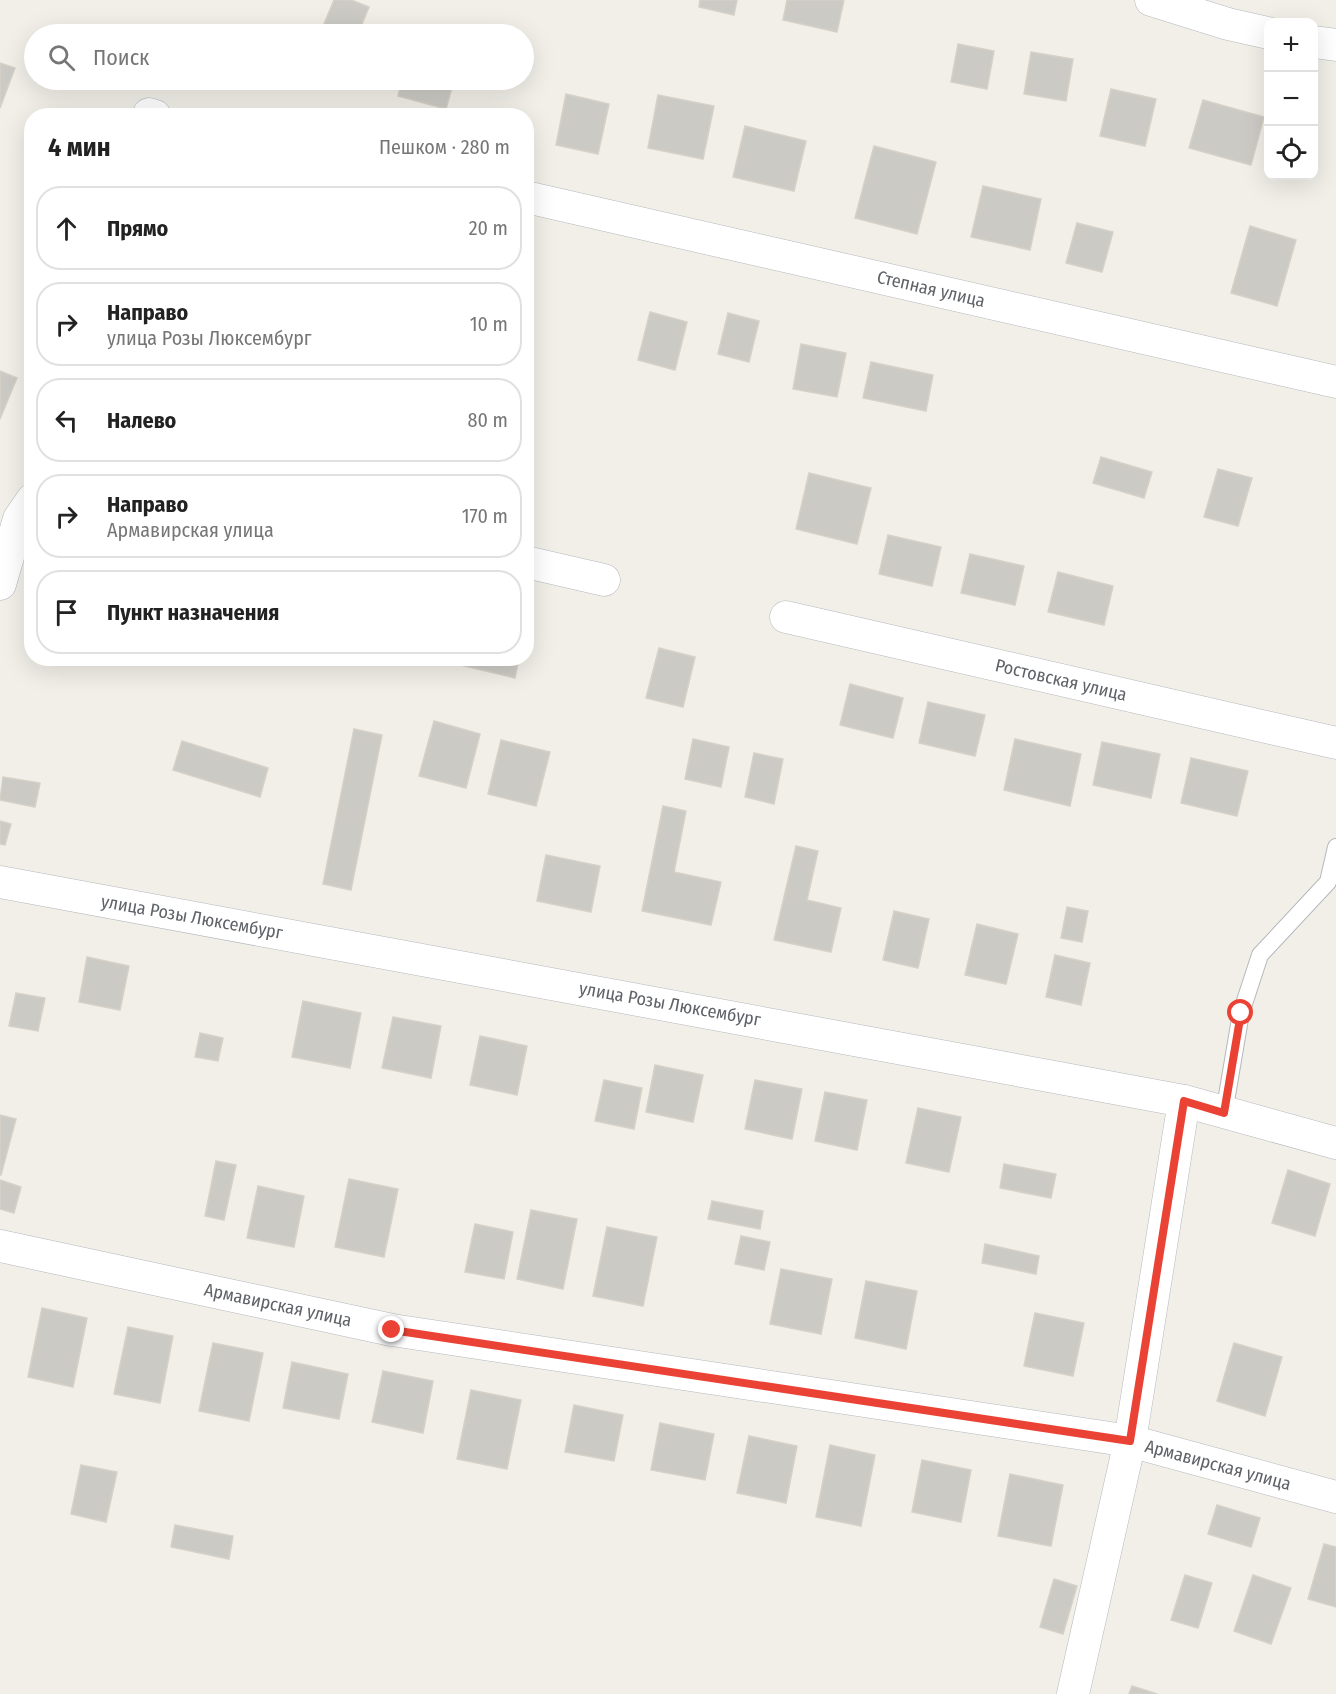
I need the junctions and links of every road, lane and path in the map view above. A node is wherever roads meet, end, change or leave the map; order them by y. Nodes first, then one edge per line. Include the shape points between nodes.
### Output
1 (1151, 0) edge
2 (1264, 32) edge
3 (1318, 43) edge
4 (1336, 45) edge
5 (534, 199) edge
6 (1336, 382) edge
7 (24, 512) edge
8 (534, 564) edge
9 (604, 580) dead end
10 (0, 585) edge
11 (786, 617) dead end
12 (1336, 743) edge
13 (1336, 847) edge
14 (0, 882) edge
15 (1184, 1101) junction
16 (1224, 1113) junction
17 (1336, 1143) edge
18 (0, 1246) edge
19 (1130, 1441) junction
20 (1336, 1497) edge
21 (1073, 1694) edge

1 - 2 street
3 - 4 street
5 - 6 street, Степная улица
7 - 10 street
8 - 9 street
11 - 12 street, Ростовская улица
13 - 16 lane via 1328,882 1260,956 1241,1013
14 - 15 street, улица Розы Люксембург
15 - 16 street, улица Розы Люксембург
15 - 19 street
16 - 17 street, улица Розы Люксембург
18 - 19 street, Армавирская улица via 392,1330
19 - 20 street, Армавирская улица
19 - 21 street

